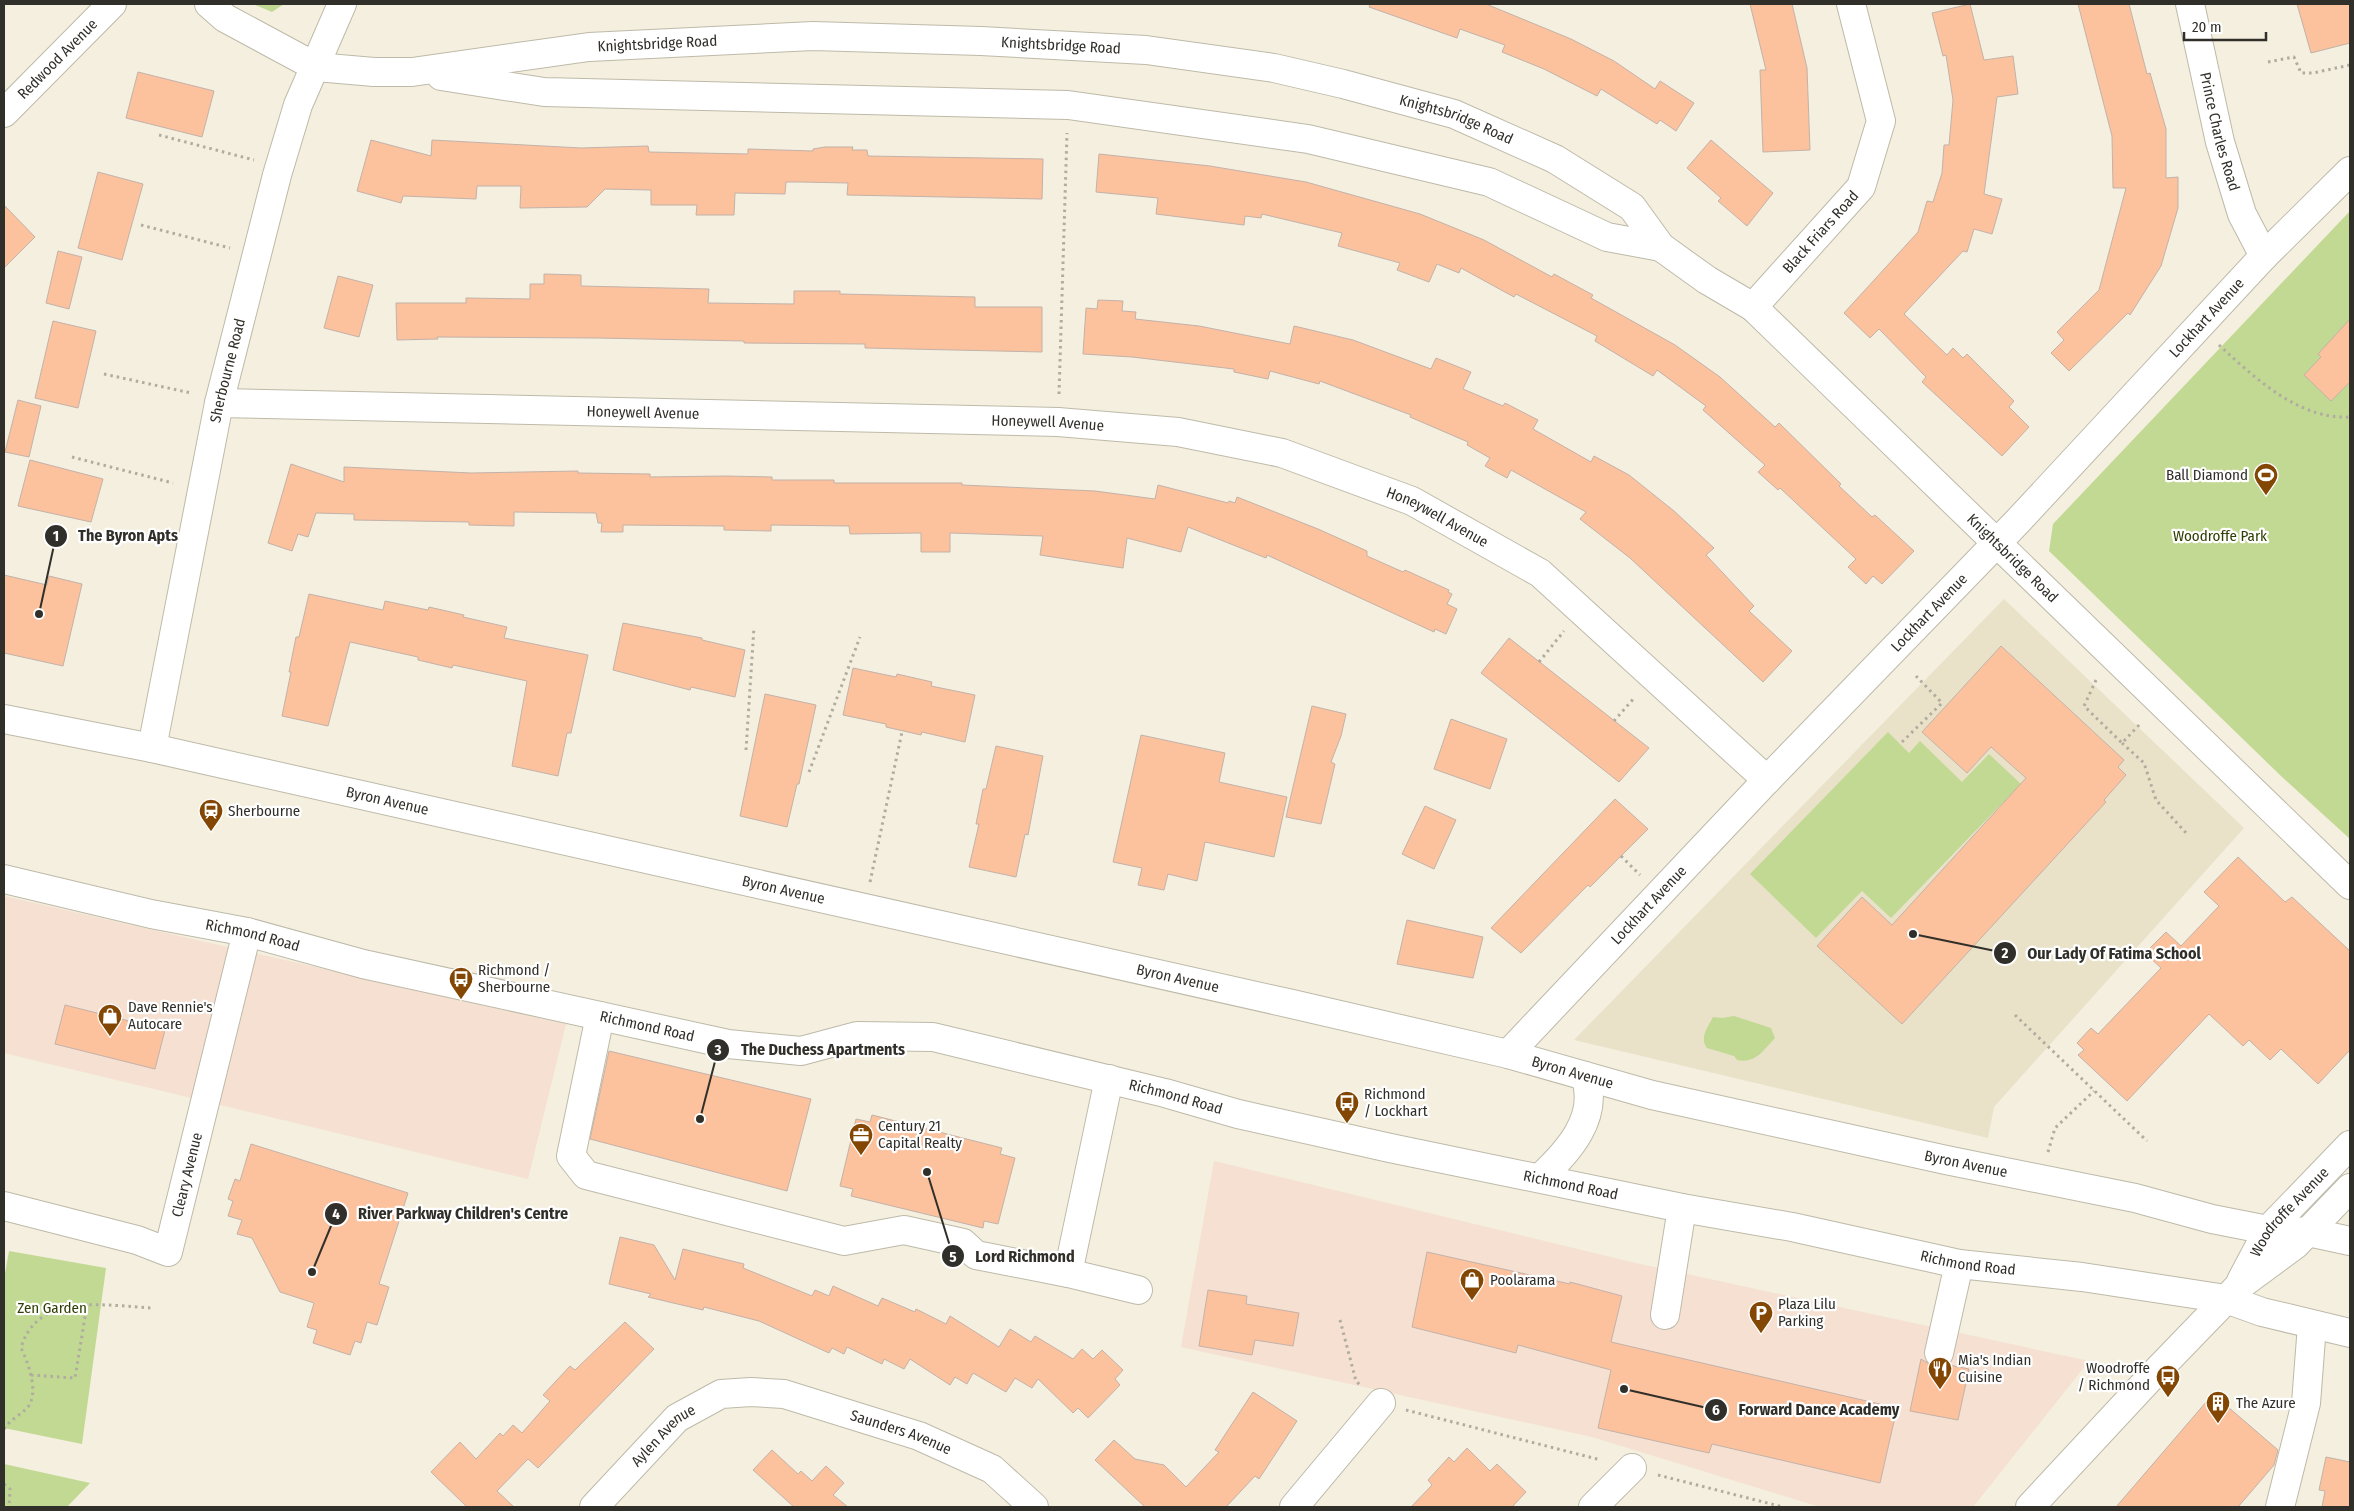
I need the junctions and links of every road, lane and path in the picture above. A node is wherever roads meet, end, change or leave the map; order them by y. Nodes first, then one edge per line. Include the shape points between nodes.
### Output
1 (112, 4) edge
2 (209, 4) edge
3 (342, 4) edge
4 (1851, 4) edge
5 (2190, 4) edge
6 (2268, 62) dead end
7 (2350, 65) edge
8 (316, 66) junction
9 (412, 72) junction
10 (1068, 104) junction
11 (4, 113) edge
12 (159, 135) dead end
13 (255, 160) dead end
14 (2350, 171) edge
15 (141, 225) dead end
16 (1661, 247) junction
17 (231, 248) dead end
18 (2264, 256) junction
19 (1753, 307) junction
20 (2226, 351) dead end
21 (104, 374) dead end
22 (191, 393) dead end
23 (219, 403) junction
24 (2350, 417) edge
25 (1058, 422) junction
26 (72, 457) dead end
27 (173, 483) dead end
28 (1997, 543) junction
29 (1582, 609) junction
30 (754, 627) dead end
31 (860, 637) dead end
32 (1539, 662) dead end
33 (1916, 676) dead end
34 (2096, 680) dead end
35 (4, 719) edge
36 (2141, 724) dead end
37 (902, 732) dead end
38 (1902, 742) dead end
39 (2122, 743) junction
40 (152, 748) junction
41 (746, 750) dead end
42 (809, 772) dead end
43 (1767, 780) junction
44 (2188, 834) dead end
45 (4, 879) edge
46 (2350, 885) edge
47 (865, 907) junction
48 (247, 932) junction
49 (2015, 1015) dead end
50 (600, 1016) junction
51 (1508, 1054) junction
52 (1585, 1076) junction
53 (1109, 1079) junction
54 (2094, 1091) junction
55 (2146, 1141) dead end
56 (2350, 1145) edge
57 (1540, 1178) junction
58 (2040, 1179) junction
59 (2350, 1188) edge
60 (4, 1206) edge
61 (1682, 1208) junction
62 (2268, 1230) junction
63 (2302, 1239) junction
64 (2350, 1241) edge
65 (1959, 1264) junction
66 (1068, 1273) junction
67 (1138, 1290) dead end
68 (2232, 1293) junction
69 (86, 1305) junction
70 (152, 1308) dead end
71 (1665, 1315) dead end
72 (1340, 1320) dead end
73 (2312, 1325) junction
74 (2350, 1333) edge
75 (1938, 1353) dead end
76 (31, 1375) junction
77 (751, 1392) joint
78 (1381, 1403) junction
79 (4, 1429) edge
80 (1632, 1468) junction
81 (4, 1484) edge
82 (9, 1506) edge
83 (4, 1507) edge
84 (594, 1507) edge
85 (1034, 1507) edge
86 (1294, 1507) edge
87 (1592, 1507) edge
88 (1783, 1507) edge
89 (2030, 1507) edge
90 (2280, 1507) edge

1 - 11 street, Redwood Avenue
2 - 8 street via 225,18
3 - 8 street, Sherbourne Road
4 - 19 street, Black Friars Road via 1881,121 1861,187
5 - 18 street, Prince Charles Road via 2220,142 2242,214
6 - 7 path via 2294,57 2301,73
8 - 9 street, Knightsbridge Road
8 - 23 street, Sherbourne Road via 298,105 277,175
9 - 10 street, Knightsbridge Road via 544,92
9 - 16 street, Knightsbridge Road via 589,47 813,36 1146,50 1274,68 1454,114 1555,159 1632,207
10 - 16 street, Knightsbridge Road via 1308,139 1480,180 1607,237
10 - 25 path
12 - 13 path
14 - 18 street, Lockhart Avenue
15 - 17 path
16 - 19 street, Knightsbridge Road via 1707,280
18 - 28 street, Lockhart Avenue
19 - 28 street, Knightsbridge Road
20 - 24 path via 2288,402 2315,414
21 - 22 path
23 - 25 street, Honeywell Avenue
23 - 40 street, Sherbourne Road
25 - 29 street, Honeywell Avenue via 1178,432 1282,453 1412,501 1540,573
26 - 27 path
28 - 43 street, Lockhart Avenue
28 - 46 street, Knightsbridge Road
29 - 32 path
29 - 43 street, Honeywell Avenue
30 - 41 path
31 - 42 path
33 - 38 path via 1942,703
34 - 39 path via 2084,706
35 - 40 street, Byron Avenue
36 - 39 path
37 - 47 path
39 - 44 path via 2144,763 2156,800
40 - 47 street, Byron Avenue
43 - 51 street, Lockhart Avenue
45 - 48 street, Richmond Road via 151,914
47 - 51 street, Byron Avenue
48 - 50 street, Richmond Road via 363,964
48 - 60 street, Cleary Avenue via 168,1252 137,1240
49 - 54 path
50 - 53 street, Richmond Road via 728,1044 801,1052 857,1036 933,1037
50 - 66 street via 571,1156 586,1175 844,1241 904,1230 963,1243 976,1255
51 - 52 street, Byron Avenue
52 - 57 street via 1590,1088 1586,1117 1575,1141
52 - 58 street, Byron Avenue via 1652,1095
53 - 57 street, Richmond Road via 1272,1122
53 - 66 street
54 - 55 path
54 - 58 path via 2055,1128
56 - 62 street, Woodroffe Avenue
57 - 61 street, Richmond Road
58 - 62 street, Byron Avenue
59 - 63 street, Woodroffe Avenue
61 - 65 street, Richmond Road via 1792,1227
61 - 71 street
62 - 63 street, Byron Avenue
62 - 68 street, Woodroffe Avenue
63 - 64 street, Byron Avenue
63 - 68 street, Woodroffe Avenue
65 - 68 street, Richmond Road
65 - 75 street
66 - 67 street
68 - 73 street, Richmond Road via 2262,1312
68 - 89 street, Woodroffe Avenue
69 - 70 path
69 - 76 path via 64,1306 37,1320 25,1334 21,1348
69 - 76 path via 75,1378
72 - 78 path via 1356,1381
73 - 74 street, Richmond Road
73 - 90 street via 2306,1402
76 - 79 path via 33,1385 29,1406
77 - 84 street, Aylen Avenue via 721,1394 677,1418
77 - 85 street, Saunders Avenue via 784,1394 919,1436 992,1469
78 - 80 path
78 - 86 street
80 - 87 street
80 - 88 path
81 - 82 path via 10,1489
82 - 83 path

